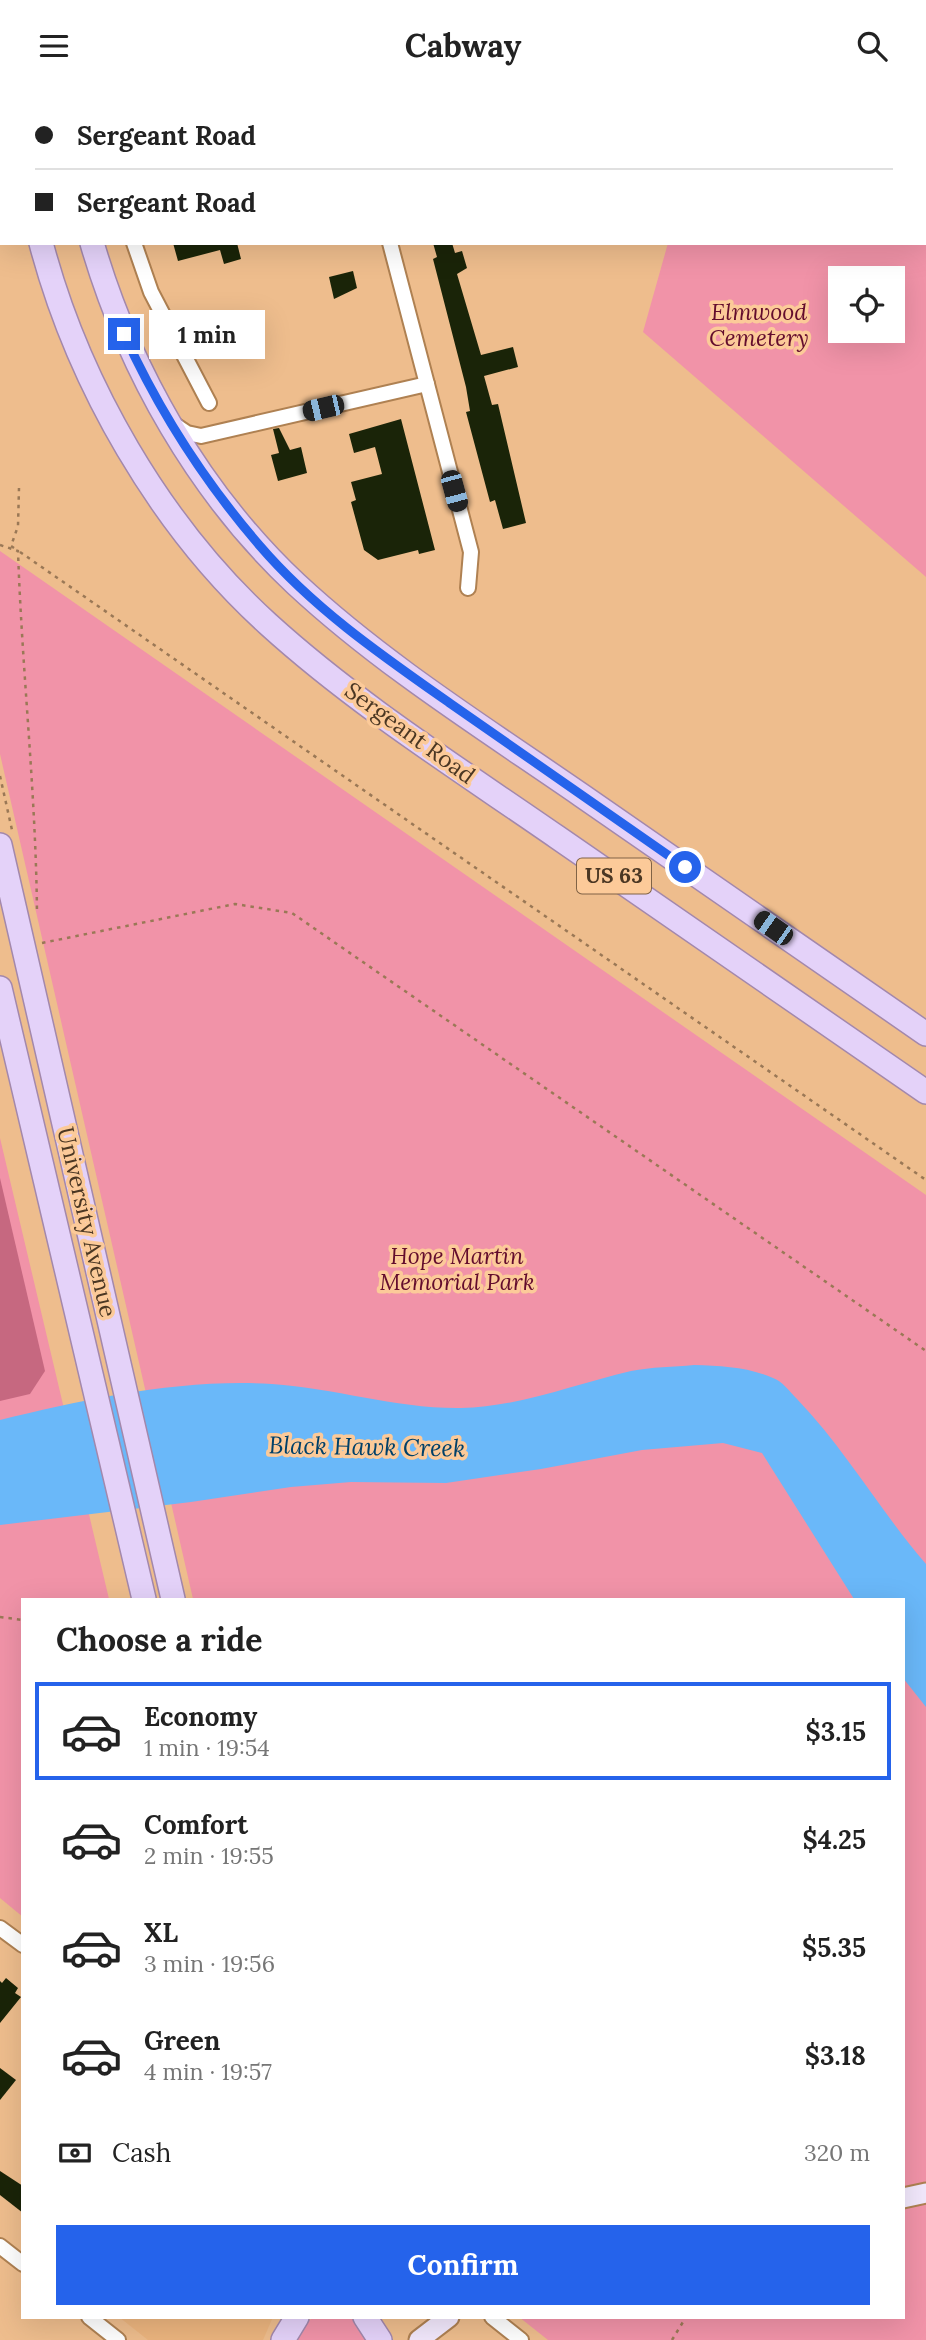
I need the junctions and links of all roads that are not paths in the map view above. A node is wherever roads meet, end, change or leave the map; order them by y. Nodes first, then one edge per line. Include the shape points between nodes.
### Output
1 (42, 245) edge
2 (93, 245) edge
3 (135, 245) edge
4 (391, 245) edge
5 (427, 384) junction
6 (209, 403) dead end
7 (164, 417) junction
8 (468, 588) dead end
9 (0, 845) edge
10 (0, 988) edge
11 (926, 1034) edge
12 (926, 1092) edge
13 (142, 1591) edge
14 (173, 1598) edge
15 (0, 1928) edge
16 (21, 1944) edge
17 (926, 2193) edge
18 (905, 2198) edge
19 (0, 2246) edge
20 (21, 2262) edge
21 (92, 2319) edge
22 (370, 2319) edge
23 (446, 2319) edge
24 (495, 2319) edge
25 (118, 2340) edge
26 (380, 2340) edge
27 (419, 2340) edge
28 (522, 2340) edge

1 - 12 main road, Sergeant Road / US 63 via 70,333 129,449 171,513 265,621 373,707
2 - 7 main road, Sergeant Road / US 63 via 116,315
3 - 6 street via 151,292
4 - 5 street
5 - 7 street via 201,436 187,433
5 - 8 street via 471,552
7 - 11 main road, Sergeant Road / US 63 via 261,547 335,618 510,746
9 - 14 main road, University Avenue
10 - 13 main road, University Avenue
15 - 16 street
17 - 18 main road
19 - 20 street
21 - 25 street
22 - 26 main road
23 - 27 main road
24 - 28 street

